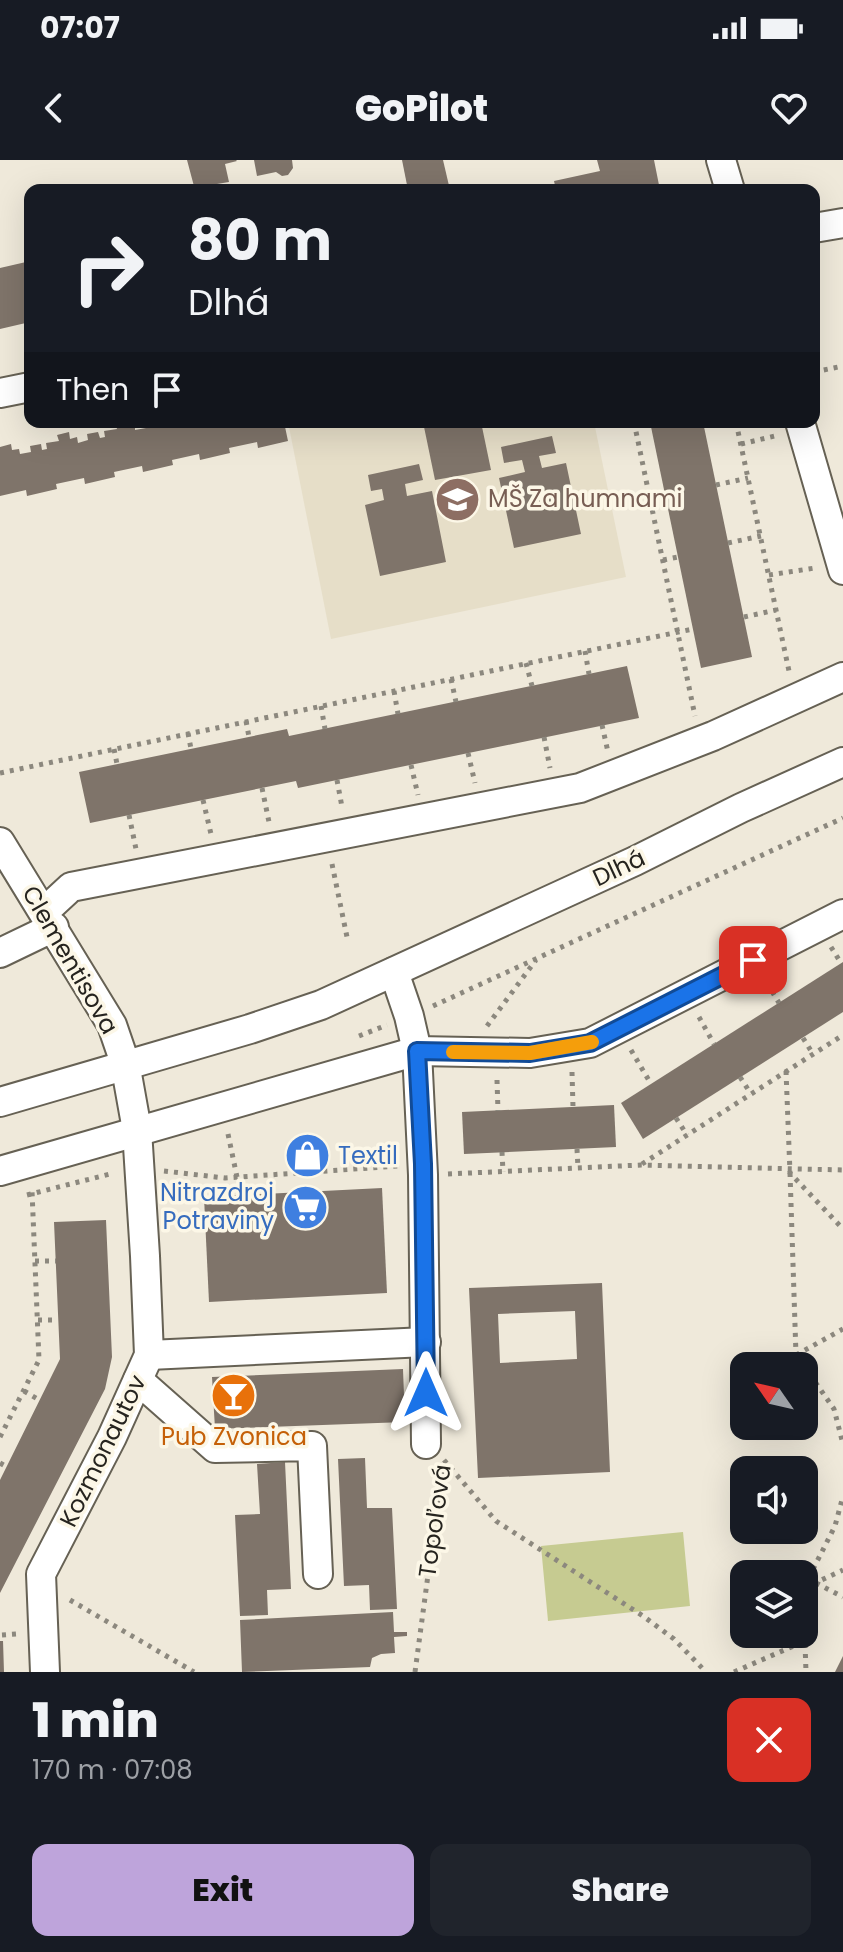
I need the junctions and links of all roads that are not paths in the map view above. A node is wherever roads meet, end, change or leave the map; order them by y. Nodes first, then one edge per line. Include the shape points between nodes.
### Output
1 (721, 160) edge
2 (728, 184) edge
3 (843, 223) edge
4 (820, 227) edge
5 (24, 388) edge
6 (0, 393) edge
7 (802, 428) edge
8 (842, 568) edge
9 (843, 677) edge
10 (843, 762) edge
11 (0, 842) edge
12 (843, 914) edge
13 (49, 919) junction
14 (0, 953) edge
15 (394, 972) junction
16 (417, 1051) junction
17 (125, 1063) junction
18 (0, 1102) edge
19 (137, 1130) junction
20 (0, 1171) edge
21 (426, 1342) junction
22 (144, 1368) junction
23 (435, 1451) road end
24 (318, 1574) dead end
25 (45, 1672) edge

1 - 2 street
3 - 4 street
5 - 6 street
7 - 8 street
9 - 13 street via 580,788 71,887
10 - 15 street, Dlhá
11 - 13 street, Clementisova
12 - 16 street via 590,1043 530,1053
13 - 14 street
13 - 17 street, Clementisova via 112,1025
15 - 16 street
15 - 17 street, Dlhá via 321,1005
16 - 19 street
16 - 21 street, Topoľová
17 - 18 street, Dlhá
17 - 19 street, Clementisova
19 - 20 street
19 - 22 street, Kozmonautov via 127,1170
21 - 22 street
21 - 23 street, Topoľová
22 - 24 street via 215,1448 312,1446
22 - 25 street, Kozmonautov via 41,1574

